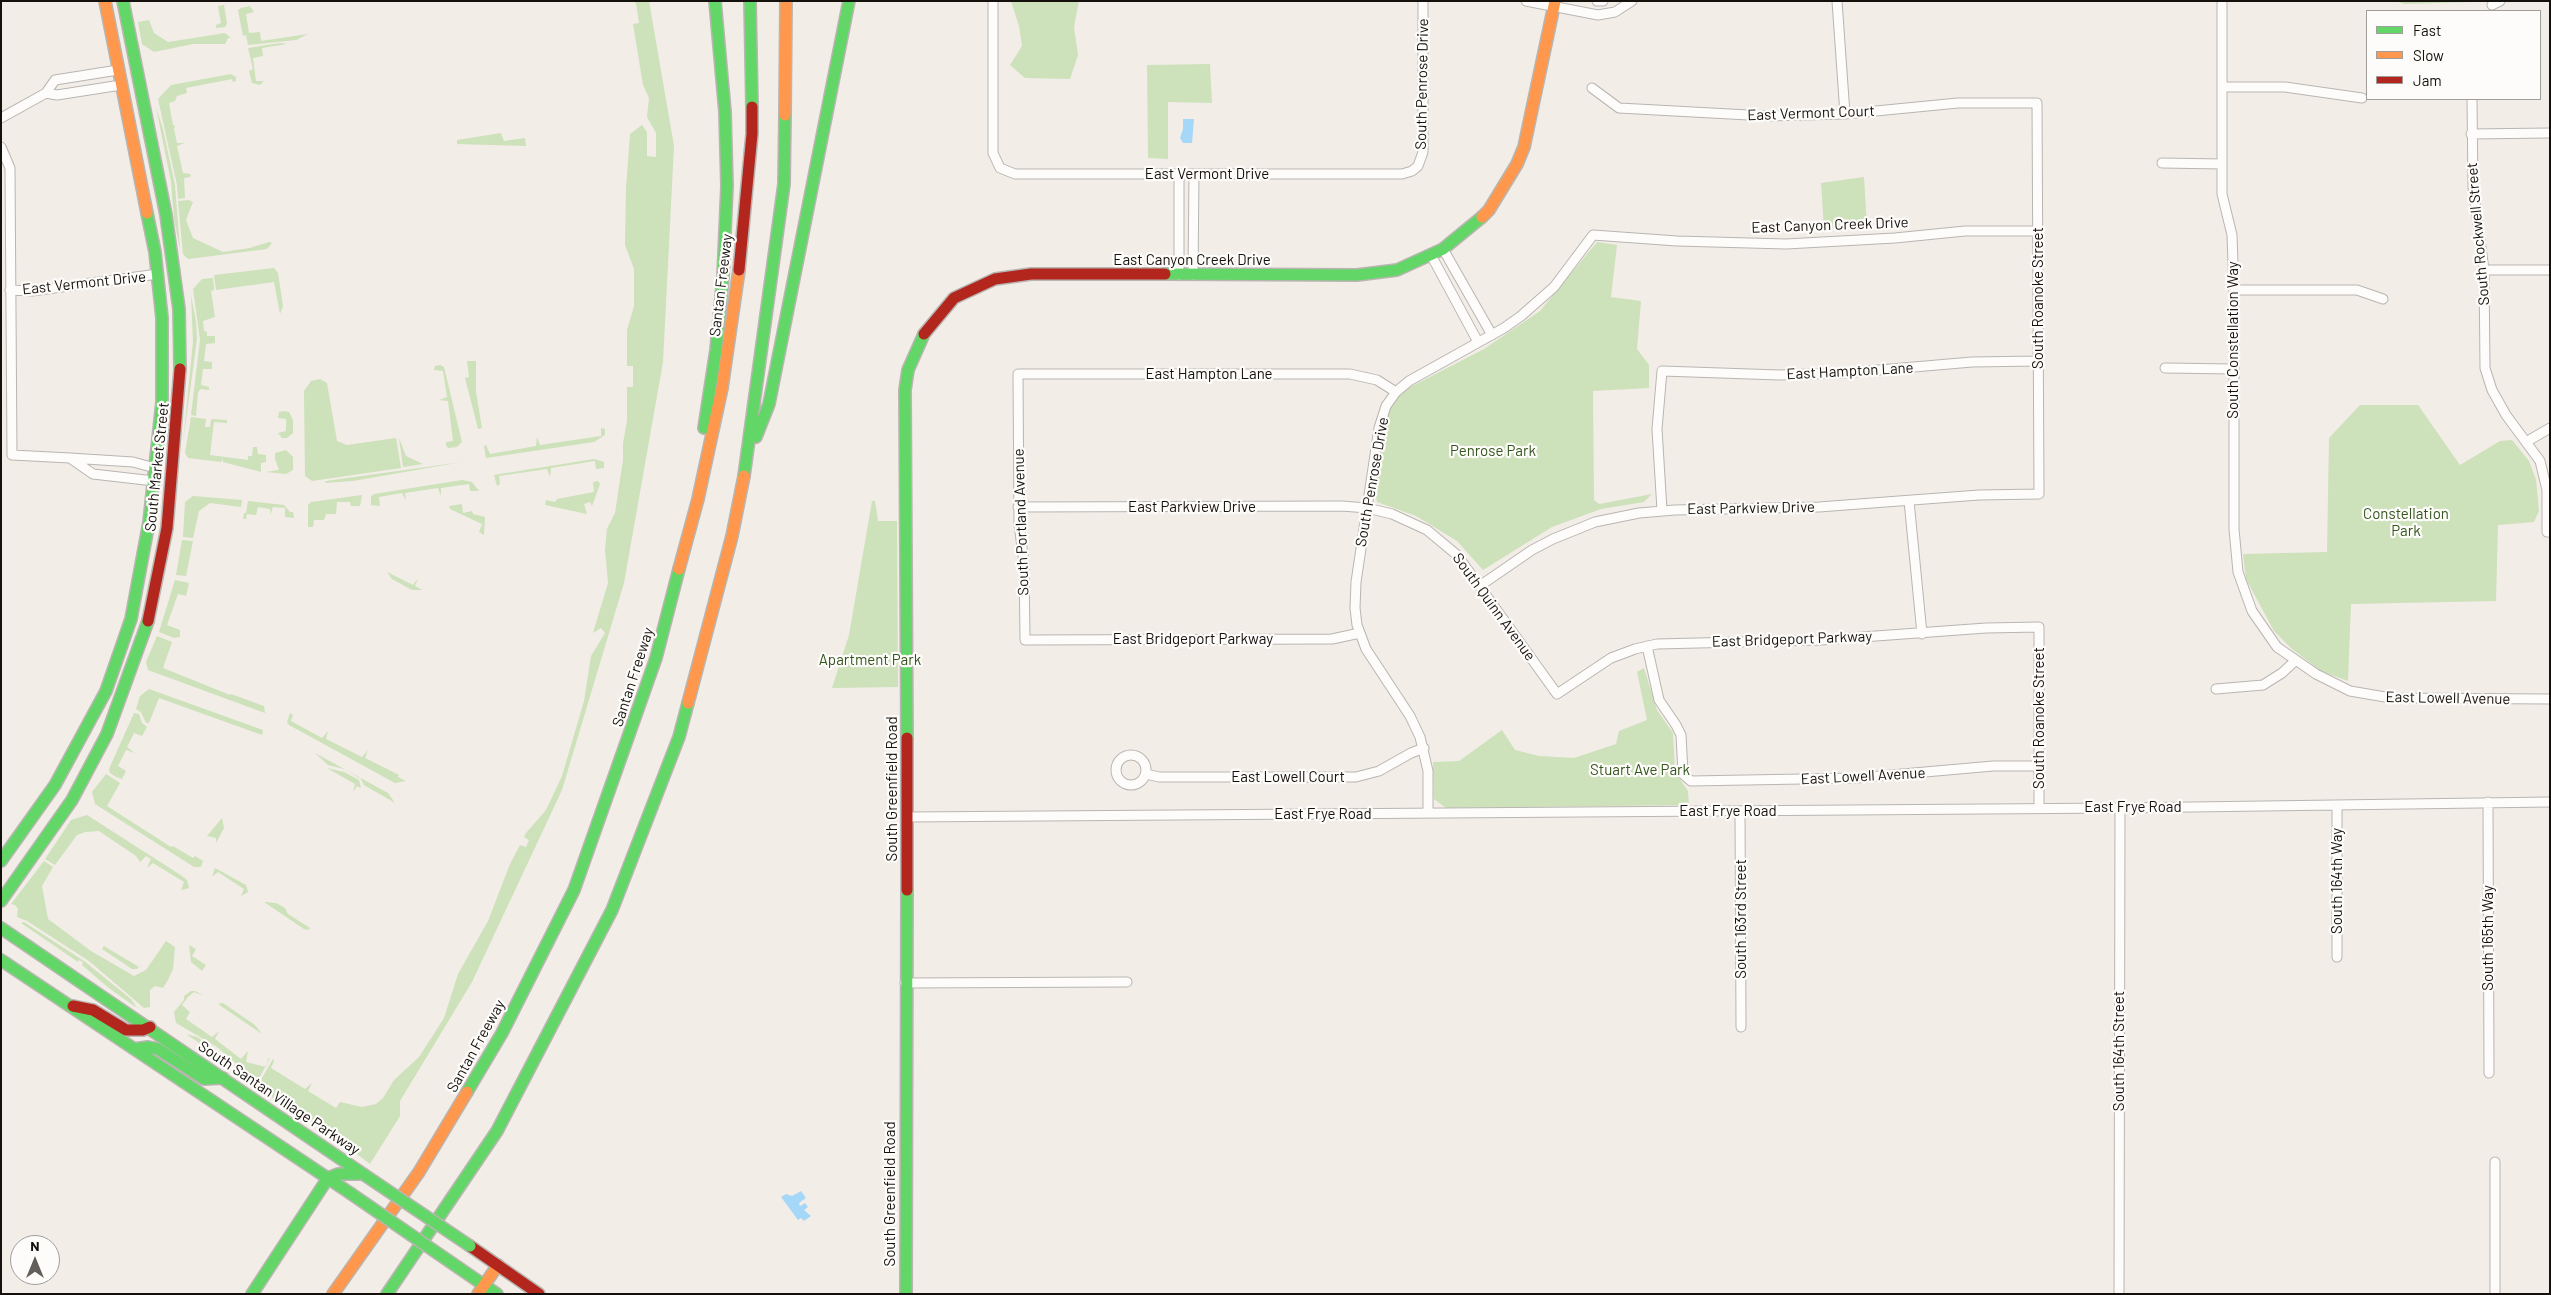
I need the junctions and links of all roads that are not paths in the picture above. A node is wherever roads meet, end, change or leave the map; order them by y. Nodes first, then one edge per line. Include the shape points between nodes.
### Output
1 (105, 1) edge
2 (124, 1) edge
3 (715, 1) edge
4 (750, 1) edge
5 (786, 1) edge
6 (849, 1) edge
7 (993, 1) edge
8 (1423, 1) edge
9 (1526, 1) edge
10 (1597, 1) edge
11 (1603, 1) edge
12 (1837, 1) edge
13 (2222, 1) edge
14 (1627, 2) edge
15 (1554, 5) edge
16 (118, 70) junction
17 (121, 85) junction
18 (2222, 87) junction
19 (1592, 88) dead end
20 (46, 93) junction
21 (2362, 98) dead end
22 (2472, 100) edge
23 (2037, 103) joint
24 (1845, 114) junction
25 (1, 118) edge
26 (2550, 133) edge
27 (2471, 134) junction
28 (1, 147) edge
29 (2162, 163) dead end
30 (2222, 164) junction
31 (1418, 166) joint
32 (1179, 174) junction
33 (1194, 174) junction
34 (2038, 231) junction
35 (1593, 234) joint
36 (1443, 249) junction
37 (1431, 255) junction
38 (2484, 270) junction
39 (2550, 270) edge
40 (158, 274) junction
41 (1179, 275) junction
42 (1193, 275) junction
43 (10, 290) junction
44 (2234, 290) junction
45 (954, 298) joint
46 (2383, 299) dead end
47 (1492, 335) junction
48 (1478, 342) junction
49 (2038, 361) junction
50 (2165, 368) dead end
51 (2234, 369) junction
52 (1018, 374) joint
53 (1396, 392) junction
54 (2550, 428) edge
55 (2526, 442) junction
56 (70, 458) junction
57 (747, 462) junction
58 (155, 468) junction
59 (154, 481) junction
60 (2039, 494) joint
61 (698, 499) junction
62 (1909, 502) junction
63 (1018, 507) junction
64 (1367, 508) junction
65 (1662, 510) junction
66 (2548, 532) edge
67 (1481, 585) junction
68 (2039, 627) joint
69 (1360, 633) junction
70 (1922, 634) junction
71 (1025, 640) joint
72 (1647, 646) junction
73 (2296, 660) junction
74 (2216, 689) dead end
75 (1557, 694) joint
76 (2550, 699) edge
77 (1424, 748) junction
78 (2040, 766) junction
79 (1146, 774) dead end
80 (2488, 802) junction
81 (2550, 802) edge
82 (2337, 805) junction
83 (2039, 808) junction
84 (2120, 808) junction
85 (1740, 811) junction
86 (1428, 813) junction
87 (907, 817) junction
88 (1, 861) edge
89 (1, 902) edge
90 (1, 928) edge
91 (2337, 956) dead end
92 (1, 960) edge
93 (1127, 982) dead end
94 (905, 983) junction
95 (66, 1004) junction
96 (150, 1027) junction
97 (1741, 1027) dead end
98 (134, 1050) junction
99 (2489, 1073) dead end
100 (223, 1078) junction
101 (2495, 1162) dead end
102 (363, 1174) junction
103 (328, 1178) junction
104 (498, 1265) junction
105 (481, 1289) edge
106 (252, 1294) edge
107 (333, 1294) edge
108 (387, 1294) edge
109 (497, 1294) edge
110 (539, 1294) edge
111 (906, 1294) edge
112 (2119, 1294) edge
113 (2495, 1294) edge

1 - 16 main road, South Market Street
2 - 89 main road, South Market Street via 166,215 179,309 180,387 167,528 148,623 107,734 72,800
3 - 61 main road via 725,112 727,186 723,277
4 - 61 main road, Santan Freeway via 752,134 739,276 722,388
5 - 57 main road via 784,184
6 - 57 main road via 769,404
7 - 32 street, East Vermont Drive via 993,153 997,166 1004,172 1015,174
8 - 31 street, South Penrose Drive via 1423,152
9 - 15 street
10 - 11 street
12 - 24 street
13 - 18 street, South Constellation Way
14 - 15 street via 1615,12 1598,15
15 - 36 main road, East Canyon Creek Drive via 1524,147 1517,164 1490,210
16 - 17 main road, South Market Street
16 - 20 street via 54,80
17 - 20 street via 57,95
17 - 40 main road, South Market Street
18 - 21 street via 2285,87
18 - 30 street, South Constellation Way
19 - 24 street, East Vermont Court via 1619,108 1767,116
20 - 25 street
22 - 27 street, South Rockwell Street
23 - 24 street, East Vermont Court via 1958,103
23 - 34 street, South Roanoke Street
26 - 27 street
27 - 38 street, South Rockwell Street via 2473,187
28 - 43 street via 10,168
29 - 30 street
30 - 44 street, South Constellation Way via 2222,194 2232,235
31 - 33 street, East Vermont Drive via 1402,174
32 - 33 street, East Vermont Drive
32 - 41 street
33 - 42 street
34 - 35 street, East Canyon Creek Drive via 1965,231 1786,244 1677,241
34 - 49 street, South Roanoke Street
35 - 47 street, South Penrose Drive via 1554,287 1522,316
36 - 37 main road, East Canyon Creek Drive
36 - 47 street
37 - 42 main road, East Canyon Creek Drive via 1397,270 1358,275
37 - 48 street
38 - 39 street
38 - 55 street, South Rockwell Street via 2485,368 2492,390
40 - 43 street, East Vermont Drive via 32,291
40 - 58 main road, South Market Street via 163,374
41 - 42 main road, East Canyon Creek Drive
41 - 45 main road, East Canyon Creek Drive via 1012,276 988,282
43 - 56 street via 12,455
44 - 46 street via 2356,290
44 - 51 street, South Constellation Way
45 - 87 main road, South Greenfield Road via 918,344 908,370 905,390
47 - 48 street, South Penrose Drive
48 - 53 street, South Penrose Drive via 1409,381
49 - 60 street, South Roanoke Street
49 - 65 street, East Hampton Lane via 1972,362 1779,375 1662,371 1657,429
50 - 51 street
51 - 73 street, South Constellation Way via 2234,529 2238,572 2252,611 2277,647
52 - 53 street, East Hampton Lane via 1355,374 1377,380
52 - 63 street, South Portland Avenue
53 - 64 street, South Penrose Drive via 1380,423
54 - 55 street
55 - 66 street, South Rockwell Street via 2540,461 2547,490
56 - 58 street via 133,462
56 - 59 street via 93,474
57 - 108 main road via 732,536 679,737 612,910 497,1131
58 - 59 main road, South Market Street
59 - 88 main road, South Market Street via 140,580 106,691 55,785
60 - 62 street, East Parkview Drive via 1979,495
61 - 107 main road, Santan Freeway via 656,658 574,890 502,1033 458,1108 419,1172
62 - 65 street, East Parkview Drive
62 - 70 street
63 - 64 street, East Parkview Drive
63 - 71 street, South Portland Avenue via 1024,563
64 - 67 street, South Quinn Avenue via 1392,514 1427,530 1458,555
64 - 69 street, South Penrose Drive via 1354,590
65 - 67 street, East Parkview Drive via 1617,517 1573,530 1532,550
67 - 75 street, South Quinn Avenue
68 - 70 street, East Bridgeport Parkway
68 - 78 street, South Roanoke Street
69 - 71 street, East Bridgeport Parkway via 1332,639
69 - 77 street, South Penrose Drive via 1370,657 1410,716
70 - 72 street, East Bridgeport Parkway
72 - 75 street, East Bridgeport Parkway via 1611,658
72 - 78 street, East Lowell Avenue via 1659,700 1679,732 1682,772 1687,779 1857,778 1993,766
73 - 74 street via 2262,685
73 - 76 street, East Lowell Avenue via 2350,691 2391,698
77 - 79 street, East Lowell Court via 1379,771 1356,777 1169,777
77 - 86 street, South Penrose Drive via 1428,771
78 - 83 street, South Roanoke Street
80 - 81 street, East Frye Road
80 - 82 street, East Frye Road
80 - 99 street, South 165th Way
82 - 84 street, East Frye Road
82 - 91 street, South 164th Way
83 - 84 street, East Frye Road
83 - 85 street, East Frye Road
84 - 112 street, South 164th Street
85 - 86 street, East Frye Road
85 - 97 street, South 163rd Street
86 - 87 street, East Frye Road
87 - 94 main road, South Greenfield Road
90 - 96 main road, South Santan Village Parkway
92 - 95 main road
93 - 94 street
94 - 111 main road, South Greenfield Road
95 - 96 main road via 92,1010 126,1030
95 - 98 main road
96 - 100 main road, South Santan Village Parkway
98 - 100 main road via 158,1049 204,1079
98 - 103 main road
100 - 102 main road, South Santan Village Parkway
101 - 113 street
102 - 103 main road via 338,1174
102 - 104 main road, South Santan Village Parkway, bridge
103 - 105 main road, bridge via 459,1268
103 - 106 main road
104 - 105 main road
104 - 110 main road, South Santan Village Parkway
105 - 109 main road

